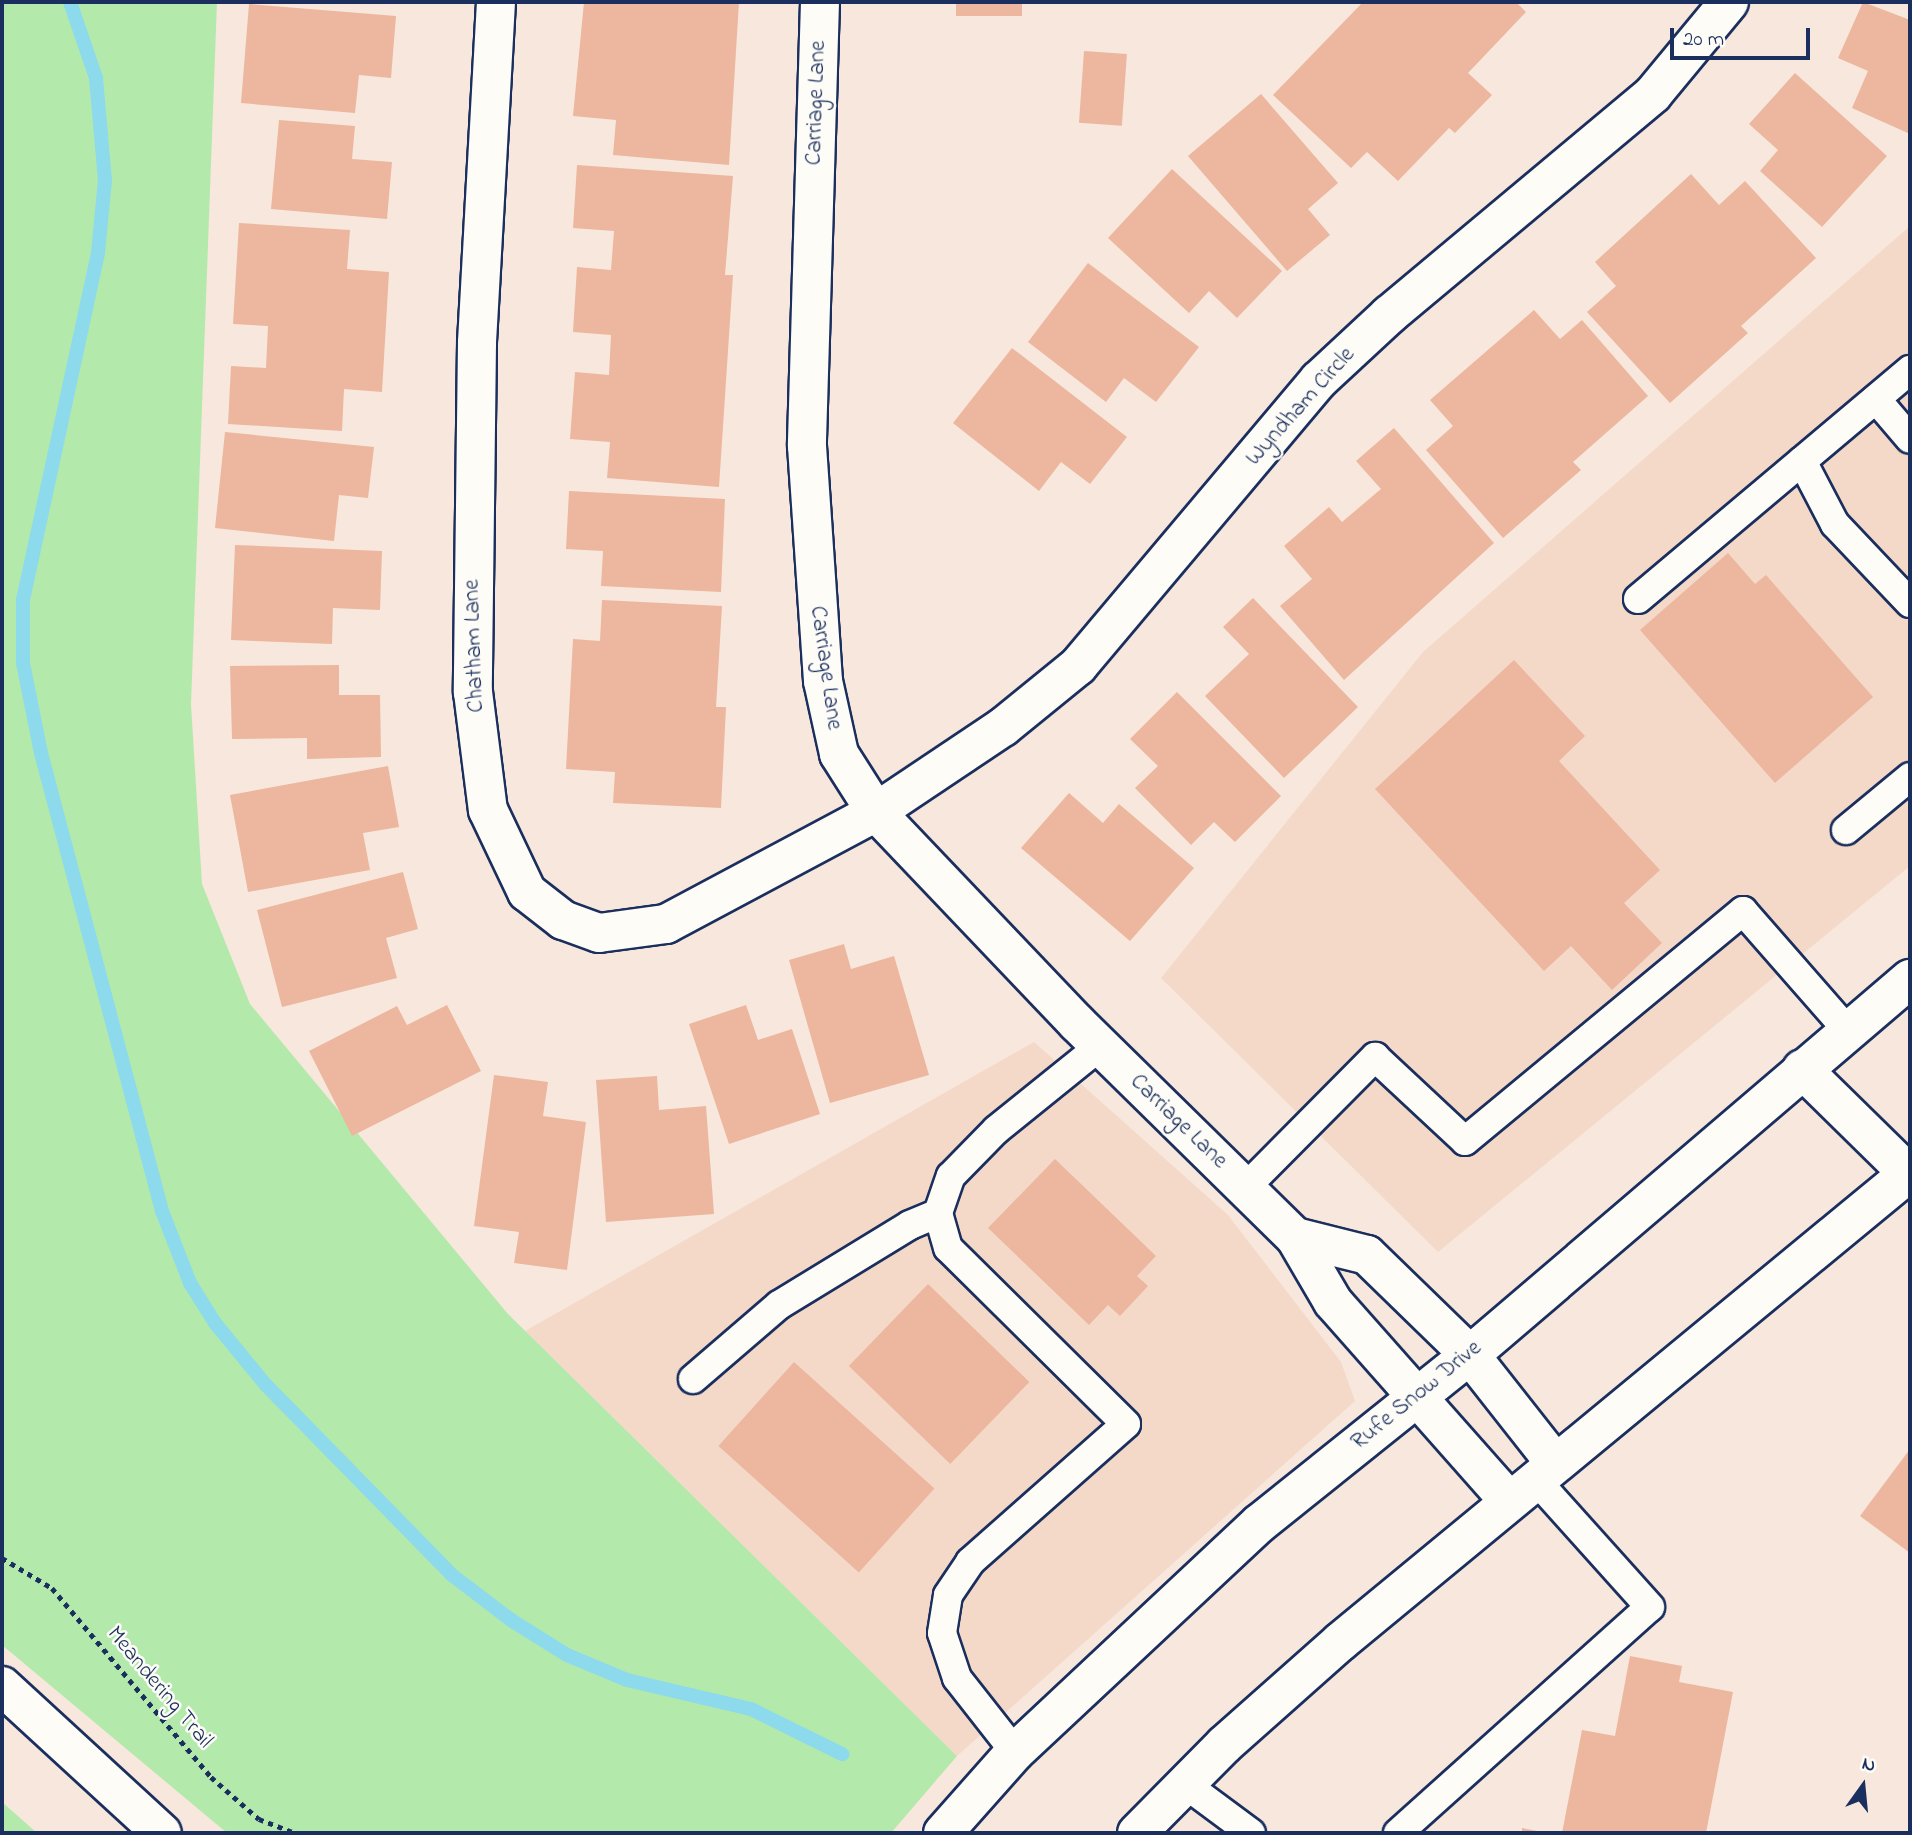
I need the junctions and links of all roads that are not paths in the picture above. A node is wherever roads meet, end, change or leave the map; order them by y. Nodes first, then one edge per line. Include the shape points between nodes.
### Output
1 (496, 2) edge
2 (820, 2) edge
3 (1729, 2) edge
4 (1910, 370) edge
5 (1875, 399) junction
6 (1910, 439) edge
7 (1802, 461) junction
8 (1638, 599) dead end
9 (1910, 603) edge
10 (1910, 776) edge
11 (876, 812) junction
12 (1846, 830) dead end
13 (1910, 979) edge
14 (1848, 1031) junction
15 (1100, 1046) junction
16 (1802, 1069) junction
17 (1910, 1173) edge
18 (1245, 1188) junction
19 (938, 1213) junction
20 (1295, 1237) junction
21 (1470, 1355) junction
22 (693, 1379) dead end
23 (1417, 1397) junction
24 (1533, 1481) junction
25 (2, 1686) edge
26 (1015, 1752) junction
27 (1185, 1784) junction
28 (162, 1833) edge
29 (943, 1833) edge
30 (1137, 1833) edge
31 (1251, 1833) edge
32 (1398, 1833) edge

1 - 11 street, Chatham Lane via 477,343 472,575 473,692 488,810 527,892 563,920 599,933 666,924
2 - 11 street, Carriage Lane via 807,446 813,582 823,681 839,754
3 - 11 street, Wyndham Circle via 1653,94 1388,315 1319,380 1078,666 1003,727
4 - 5 lane
5 - 6 lane
5 - 7 lane
7 - 8 lane
7 - 9 lane via 1835,524
10 - 12 lane
11 - 15 street, Carriage Lane
13 - 14 street, Rufe Snow Drive
14 - 16 street, Rufe Snow Drive
14 - 18 lane via 1743,911 1465,1141 1375,1057
15 - 18 street, Carriage Lane
15 - 19 lane via 996,1130 951,1176
16 - 17 street
16 - 21 street, Rufe Snow Drive
17 - 24 street
18 - 20 street, Carriage Lane
19 - 22 lane via 910,1225 779,1305
19 - 26 lane via 948,1248 1126,1424 970,1562 948,1595 942,1633 957,1678
20 - 21 street via 1367,1255
20 - 23 street, Carriage Lane via 1333,1302
21 - 23 street, Rufe Snow Drive
21 - 24 street
23 - 24 street, Carriage Lane
23 - 26 street, Rufe Snow Drive via 1260,1523
24 - 27 street via 1340,1642
24 - 32 lane via 1650,1607
25 - 28 street
26 - 29 street, Rufe Snow Drive
27 - 30 street
27 - 31 lane

